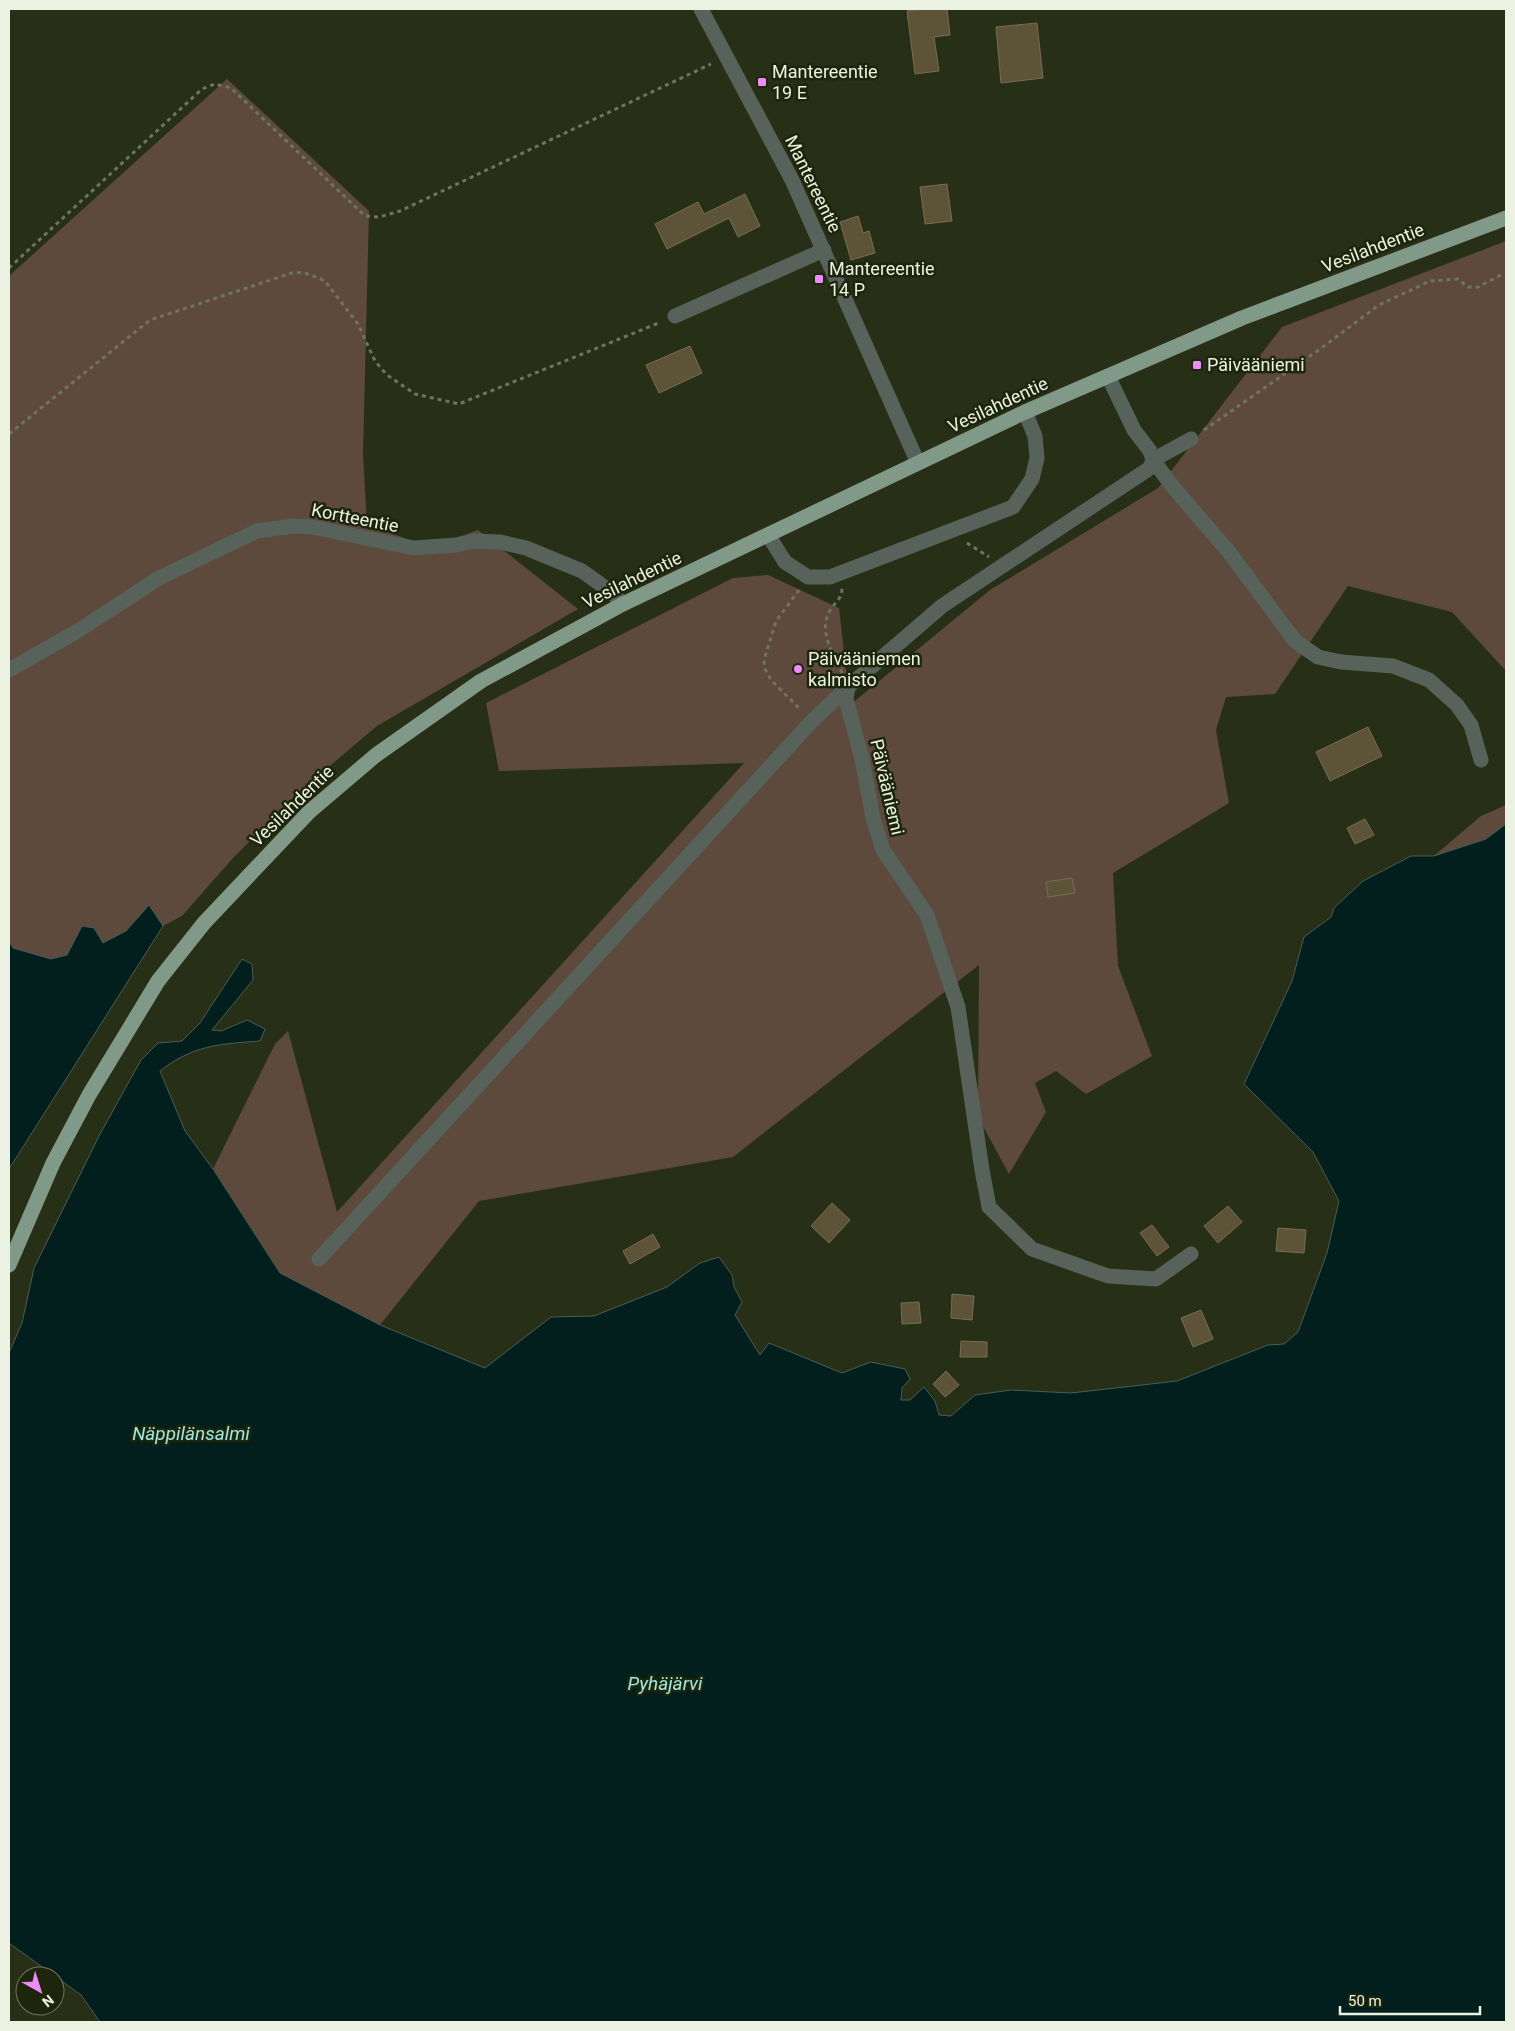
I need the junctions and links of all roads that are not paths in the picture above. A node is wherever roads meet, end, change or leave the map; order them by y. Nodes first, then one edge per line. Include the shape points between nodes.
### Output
1 (701, 9) edge
2 (1506, 218) edge
3 (824, 250) junction
4 (676, 316) road end
5 (1108, 376) junction
6 (1025, 412) junction
7 (1191, 439) road end
8 (1153, 460) junction
9 (918, 463) junction
10 (768, 535) junction
11 (623, 604) junction
12 (9, 670) edge
13 (848, 688) junction
14 (1481, 760) dead end
15 (1191, 1254) dead end
16 (319, 1259) dead end
17 (9, 1265) edge

1 - 3 street, Mantereentie via 792,180
2 - 5 main road, Vesilahdentie via 1233,322
3 - 4 street
3 - 9 street, Mantereentie
5 - 6 main road, Vesilahdentie
5 - 8 street via 1134,430
6 - 9 main road, Vesilahdentie
6 - 10 street via 1034,436 1037,458 1032,479 1013,507 830,577 808,577 785,562
7 - 8 street
8 - 13 street via 1150,468 942,606
8 - 14 street via 1229,552 1295,641 1318,657 1392,666 1430,680 1471,725
9 - 10 main road, Vesilahdentie
10 - 11 main road, Vesilahdentie
11 - 12 street, Kortteentie via 582,571 526,548 475,541 414,548 312,526 292,526 257,531 159,578 76,632
11 - 17 main road, Vesilahdentie via 481,681 376,755 309,812 243,880 158,982 89,1095 53,1163
13 - 15 street, Päivääniemi via 846,699 883,850 927,915 958,1007 990,1207 1032,1249 1108,1276 1156,1278
13 - 16 street via 812,721

